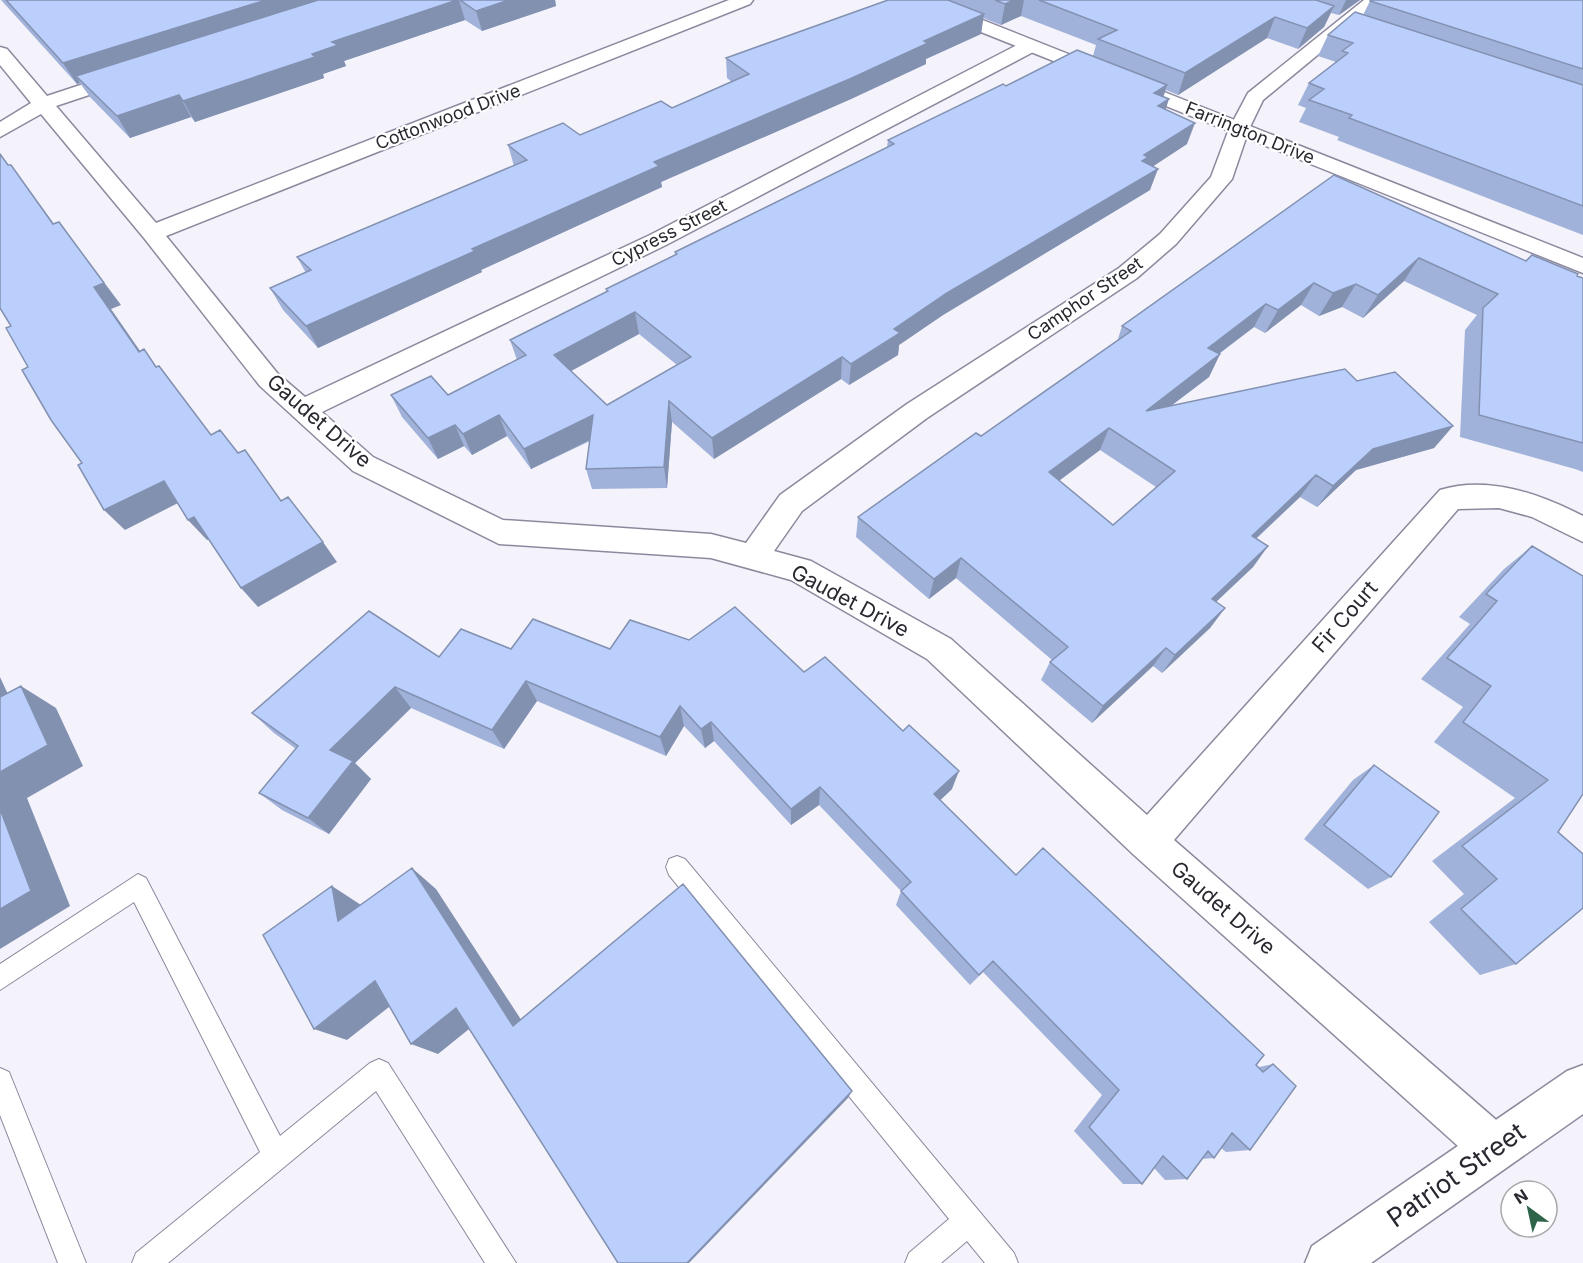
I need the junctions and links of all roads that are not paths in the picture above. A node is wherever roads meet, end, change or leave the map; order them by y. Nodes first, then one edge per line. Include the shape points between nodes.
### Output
1 (744, 0) edge
2 (917, 0) edge
3 (1375, 0) edge
4 (1030, 46) junction
5 (0, 53) edge
6 (142, 71) edge
7 (43, 104) junction
8 (1239, 129) junction
9 (0, 131) edge
10 (152, 233) junction
11 (1583, 266) edge
12 (302, 410) junction
13 (1583, 530) edge
14 (752, 558) junction
15 (1148, 842) junction
16 (678, 867) dead end
17 (0, 978) edge
18 (0, 1081) edge
19 (1583, 1087) edge
20 (1494, 1148) junction
21 (276, 1156) junction
22 (969, 1221) junction
23 (72, 1263) edge
24 (146, 1263) edge
25 (502, 1263) edge
26 (918, 1263) edge
27 (1004, 1263) edge
28 (1329, 1263) edge

1 - 10 street, Cottonwood Drive
2 - 4 street, Farrington Drive
3 - 8 street, Camphor Street via 1255,98
4 - 8 street, Farrington Drive
4 - 12 street, Cypress Street via 658,240
5 - 7 street, Gaudet Drive
6 - 7 street
7 - 9 street
7 - 10 street, Gaudet Drive
8 - 11 street, Farrington Drive
8 - 14 street, Camphor Street via 1221,179 1168,239 1128,273 917,411 790,503
10 - 12 street, Gaudet Drive via 269,380
12 - 14 street, Gaudet Drive via 363,464 499,532 711,546
13 - 15 street, Fir Court via 1541,508 1499,497 1450,498
14 - 15 street, Gaudet Drive via 800,570 939,649
15 - 20 street, Gaudet Drive
16 - 22 lane
17 - 21 lane via 138,886
18 - 23 lane
19 - 20 street, Patriot Street
20 - 28 street, Patriot Street
21 - 24 lane
21 - 25 lane via 379,1072
22 - 26 lane
22 - 27 lane

